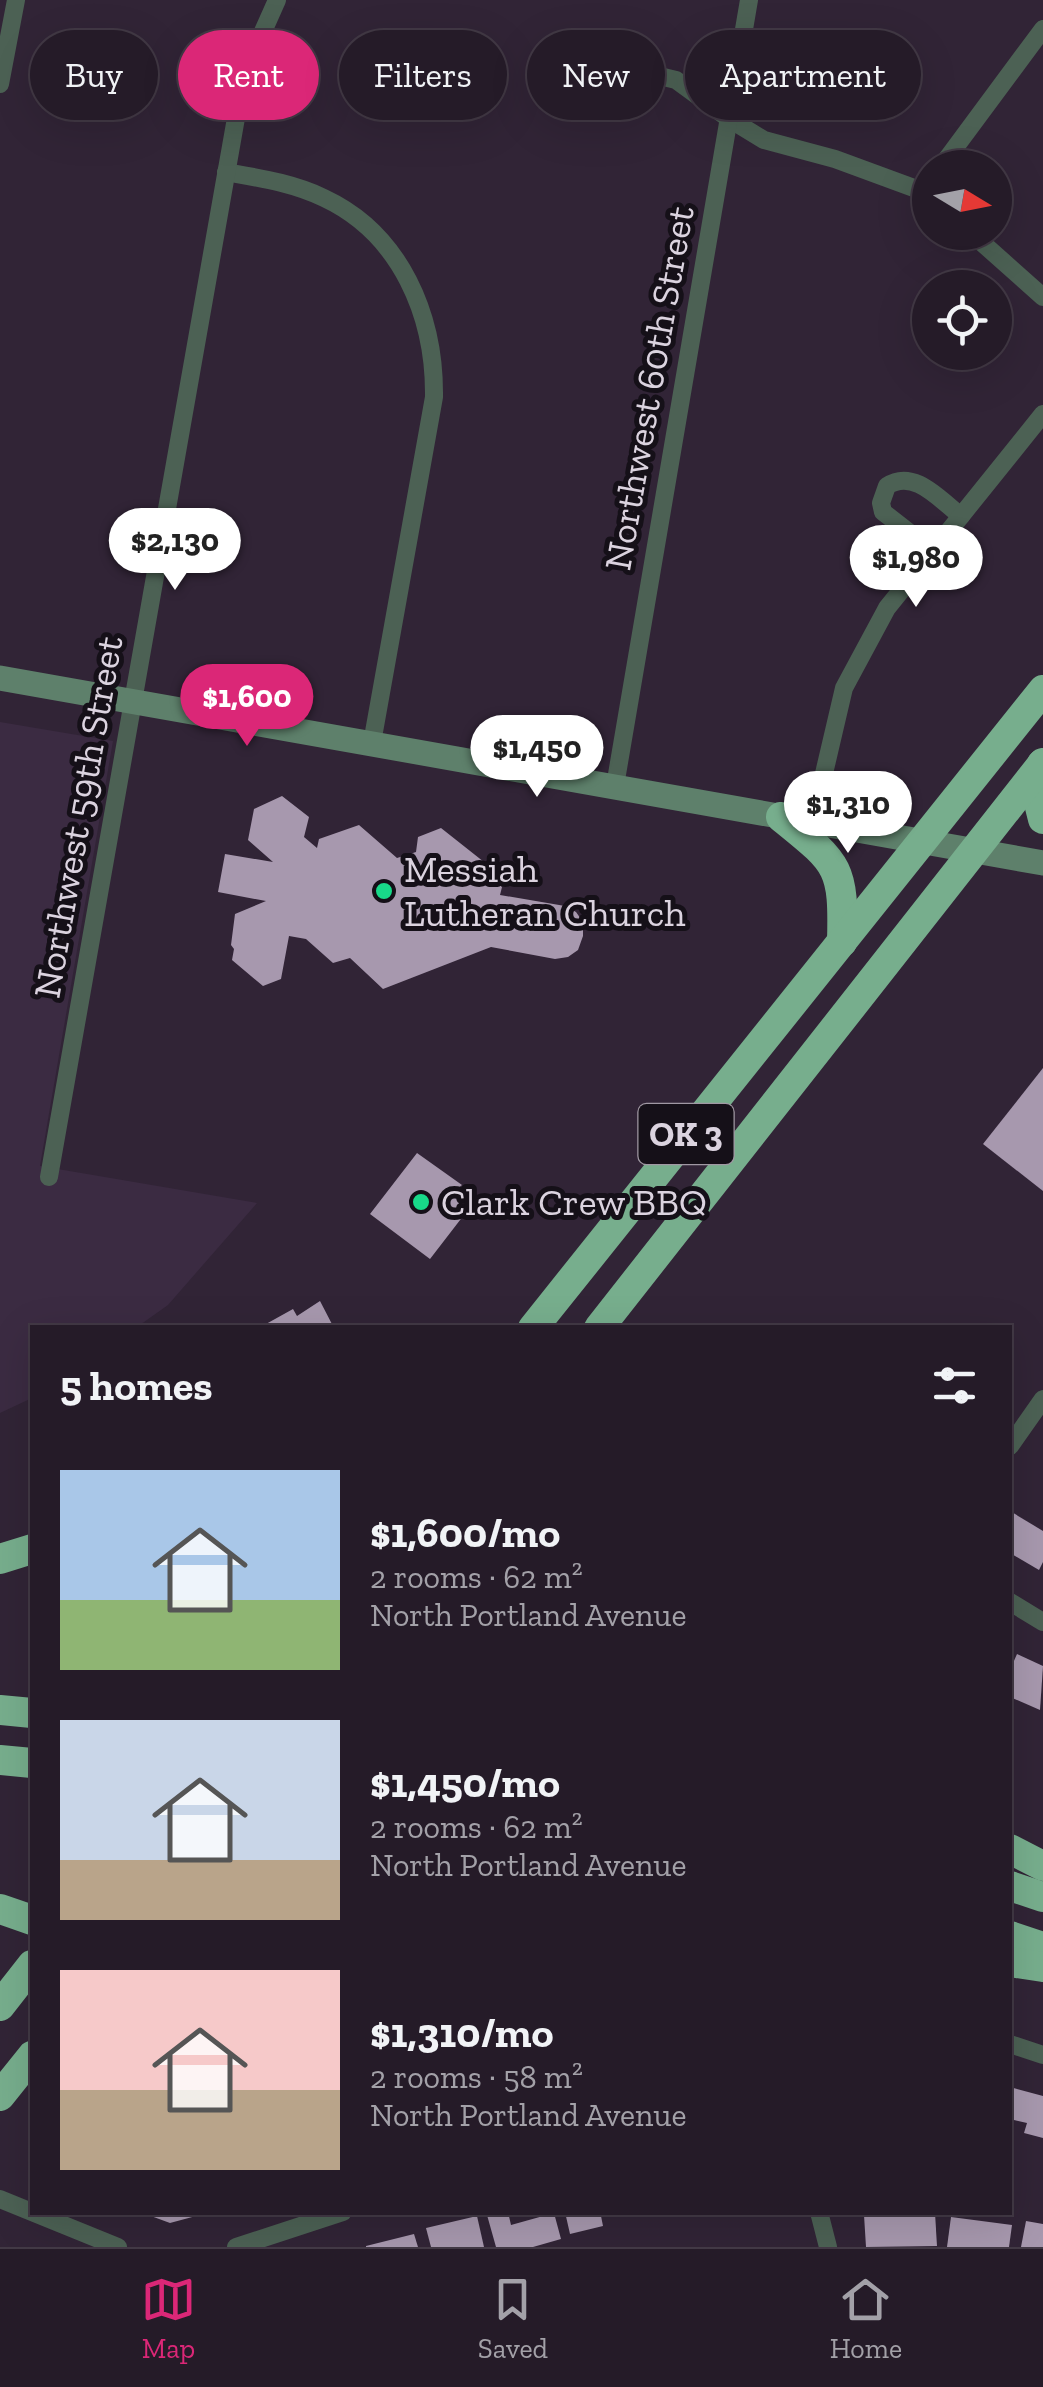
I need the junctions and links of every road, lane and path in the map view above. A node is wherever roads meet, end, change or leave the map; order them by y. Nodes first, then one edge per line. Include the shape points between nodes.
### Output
1 (16, 0) edge
2 (277, 0) edge
3 (749, 0) edge
4 (1043, 29) edge
5 (744, 30) edge
6 (0, 84) edge
7 (728, 120) edge
8 (731, 120) edge
9 (953, 150) edge
10 (226, 172) junction
11 (912, 185) edge
12 (990, 250) edge
13 (1043, 297) edge
14 (1043, 414) edge
15 (961, 516) junction
16 (932, 551) junction
17 (0, 678) edge
18 (1043, 690) edge
19 (131, 701) junction
20 (372, 742) junction
21 (1043, 763) edge
22 (615, 786) junction
23 (781, 817) junction
24 (1043, 819) edge
25 (818, 823) junction
26 (924, 840) junction
27 (974, 850) junction
28 (1043, 863) edge
29 (842, 942) junction
30 (48, 1177) dead end
31 (535, 1325) edge
32 (602, 1325) edge
33 (1043, 1399) edge
34 (1012, 1443) edge
35 (30, 1550) edge
36 (0, 1559) edge
37 (1012, 1603) edge
38 (1043, 1622) edge
39 (0, 1710) edge
40 (30, 1713) edge
41 (0, 1760) edge
42 (30, 1763) edge
43 (1012, 1851) edge
44 (1043, 1866) edge
45 (1012, 1887) edge
46 (1043, 1896) edge
47 (0, 1909) edge
48 (30, 1919) edge
49 (1012, 1937) edge
50 (1043, 1947) edge
51 (1012, 1962) edge
52 (1043, 1966) edge
53 (30, 1968) edge
54 (0, 2006) edge
55 (1012, 2045) edge
56 (1043, 2055) edge
57 (30, 2058) edge
58 (0, 2096) edge
59 (0, 2199) edge
60 (30, 2211) edge
61 (39, 2215) edge
62 (335, 2215) edge
63 (820, 2215) edge
64 (118, 2247) edge
65 (236, 2247) edge
66 (828, 2247) edge

1 - 6 street
2 - 10 street, Northwest 59th Street via 239,101
3 - 5 street, Northwest 60th Street
4 - 9 street
7 - 22 street, Northwest 60th Street
8 - 11 street via 764,140
10 - 19 street, Northwest 59th Street
10 - 20 street via 304,190 346,210 392,254 430,334 434,398
12 - 13 street
14 - 15 street
15 - 16 street
15 - 16 street via 915,481 888,486 884,512
16 - 25 street via 887,608 844,688
17 - 19 main road
18 - 26 highway, OK 3
19 - 20 main road
19 - 30 street, Northwest 59th Street
20 - 22 main road
21 - 24 highway
21 - 27 highway, OK 3
22 - 23 main road
23 - 25 main road
23 - 29 highway via 838,871
25 - 26 main road
26 - 27 main road
26 - 29 highway, OK 3
27 - 28 main road
27 - 32 highway, OK 3
29 - 31 highway, OK 3
33 - 34 street
35 - 36 highway
37 - 38 street
39 - 40 highway
41 - 42 highway
43 - 44 highway
45 - 46 highway
47 - 48 highway
49 - 50 highway
51 - 52 highway
53 - 54 highway
55 - 56 street
57 - 58 highway
59 - 60 street
61 - 64 street
62 - 65 street
63 - 66 street

